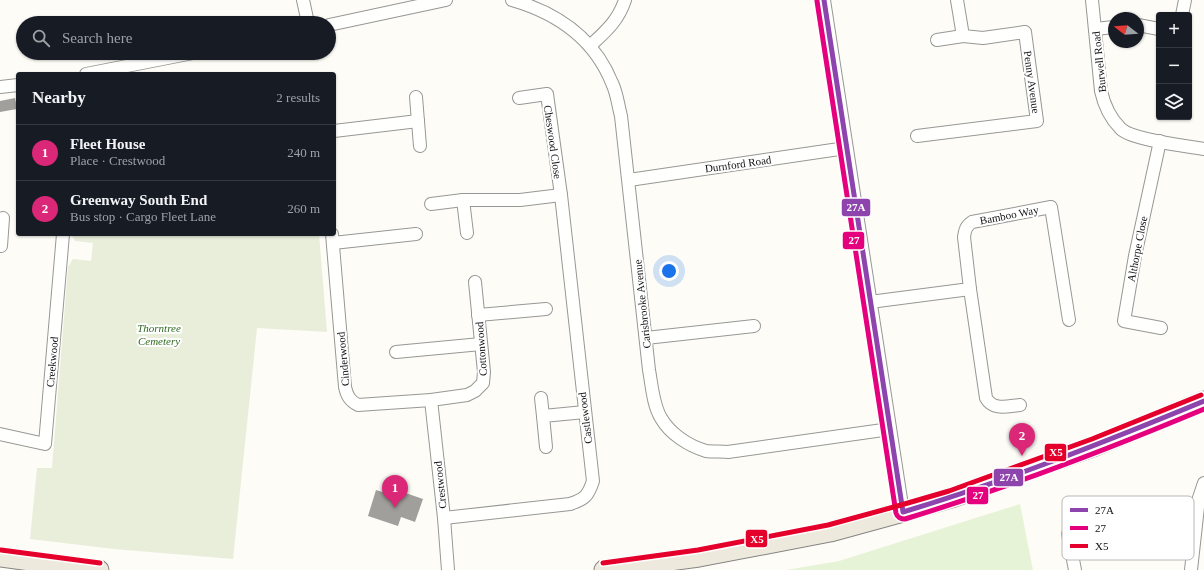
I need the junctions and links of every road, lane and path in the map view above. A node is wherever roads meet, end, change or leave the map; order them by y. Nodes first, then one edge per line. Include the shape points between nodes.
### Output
1 (303, 0) edge
2 (446, 0) edge
3 (512, 0) edge
4 (625, 0) edge
5 (824, 0) edge
6 (957, 0) edge
7 (1092, 0) edge
8 (1185, 0) edge
9 (1183, 12) edge
10 (306, 16) edge
11 (336, 24) edge
12 (1144, 26) edge
13 (1108, 28) edge
14 (1156, 28) edge
15 (1095, 29) junction
16 (962, 36) junction
17 (937, 40) dead end
18 (590, 46) junction
19 (157, 60) edge
20 (96, 72) edge
21 (16, 85) edge
22 (0, 87) edge
23 (416, 97) dead end
24 (519, 98) dead end
25 (418, 121) junction
26 (336, 131) edge
27 (917, 136) dead end
28 (1160, 141) junction
29 (420, 146) dead end
30 (846, 148) junction
31 (1204, 149) edge
32 (629, 180) junction
33 (560, 195) junction
34 (463, 200) junction
35 (431, 204) dead end
36 (3, 218) dead end
37 (467, 233) dead end
38 (416, 234) dead end
39 (63, 236) edge
40 (332, 238) edge
41 (0, 246) edge
42 (475, 282) dead end
43 (970, 289) junction
44 (870, 302) junction
45 (546, 308) dead end
46 (478, 315) junction
47 (1069, 320) dead end
48 (754, 326) dead end
49 (1161, 328) dead end
50 (646, 338) junction
51 (481, 344) junction
52 (396, 352) dead end
53 (541, 398) dead end
54 (431, 400) junction
55 (1204, 401) edge
56 (1020, 405) dead end
57 (585, 412) junction
58 (543, 416) junction
59 (890, 429) junction
60 (0, 434) edge
61 (546, 447) dead end
62 (1204, 483) edge
63 (902, 512) junction
64 (444, 518) junction
65 (1194, 549) edge
66 (0, 558) edge
67 (1073, 560) edge
68 (1193, 560) edge
69 (64, 567) edge
70 (98, 570) edge
71 (448, 570) edge
72 (604, 570) edge
73 (1075, 570) edge
74 (1192, 570) edge

1 - 10 street
2 - 11 street
3 - 18 street, Carisbrooke Avenue via 529,5 572,28
4 - 18 street via 618,17
5 - 30 street
6 - 16 street
7 - 15 street, Burwell Road
8 - 9 street
12 - 14 street
13 - 15 street
15 - 28 street, Burwell Road via 1101,91 1108,112 1122,129 1141,138
16 - 17 street, Penny Avenue
16 - 27 street, Penny Avenue via 983,38 1025,32 1038,121
18 - 32 street, Carisbrooke Avenue via 613,84 621,116
19 - 20 street
21 - 22 street
23 - 25 street
24 - 33 street, Cheswood Close via 547,94
25 - 26 street
25 - 29 street
28 - 31 street, Burwell Road
28 - 49 street, Althorpe Close via 1124,321
30 - 32 street, Durnford Road
30 - 44 street
32 - 50 street, Carisbrooke Avenue
33 - 34 street via 520,200
33 - 57 street, Castlewood
34 - 35 street
34 - 37 street
36 - 41 street
38 - 40 street
39 - 60 street, Creekwood via 45,444
40 - 54 street, Cinderwood via 346,395 358,405
42 - 46 street, Cottonwood
43 - 44 street
43 - 47 street, Bamboo Way via 964,237 967,226 972,222 1051,207
43 - 56 street, Bamboo Way via 986,398 989,403 998,407
44 - 59 street
45 - 46 street
46 - 51 street, Cottonwood
48 - 50 street
50 - 59 street, Carisbrooke Avenue via 654,399 661,418 674,434 706,451 728,452
51 - 52 street
51 - 54 street, Cottonwood via 483,383 467,395
53 - 58 street
54 - 64 street, Crestwood
55 - 63 main road via 1088,449
57 - 58 street
57 - 64 street, Castlewood via 593,481 589,493 582,500 570,504
58 - 61 street
59 - 63 street
62 - 65 street via 1199,498
63 - 72 main road via 822,534 699,557
64 - 71 street, Crestwood
66 - 69 main road
67 - 73 street
68 - 74 street
69 - 70 main road

